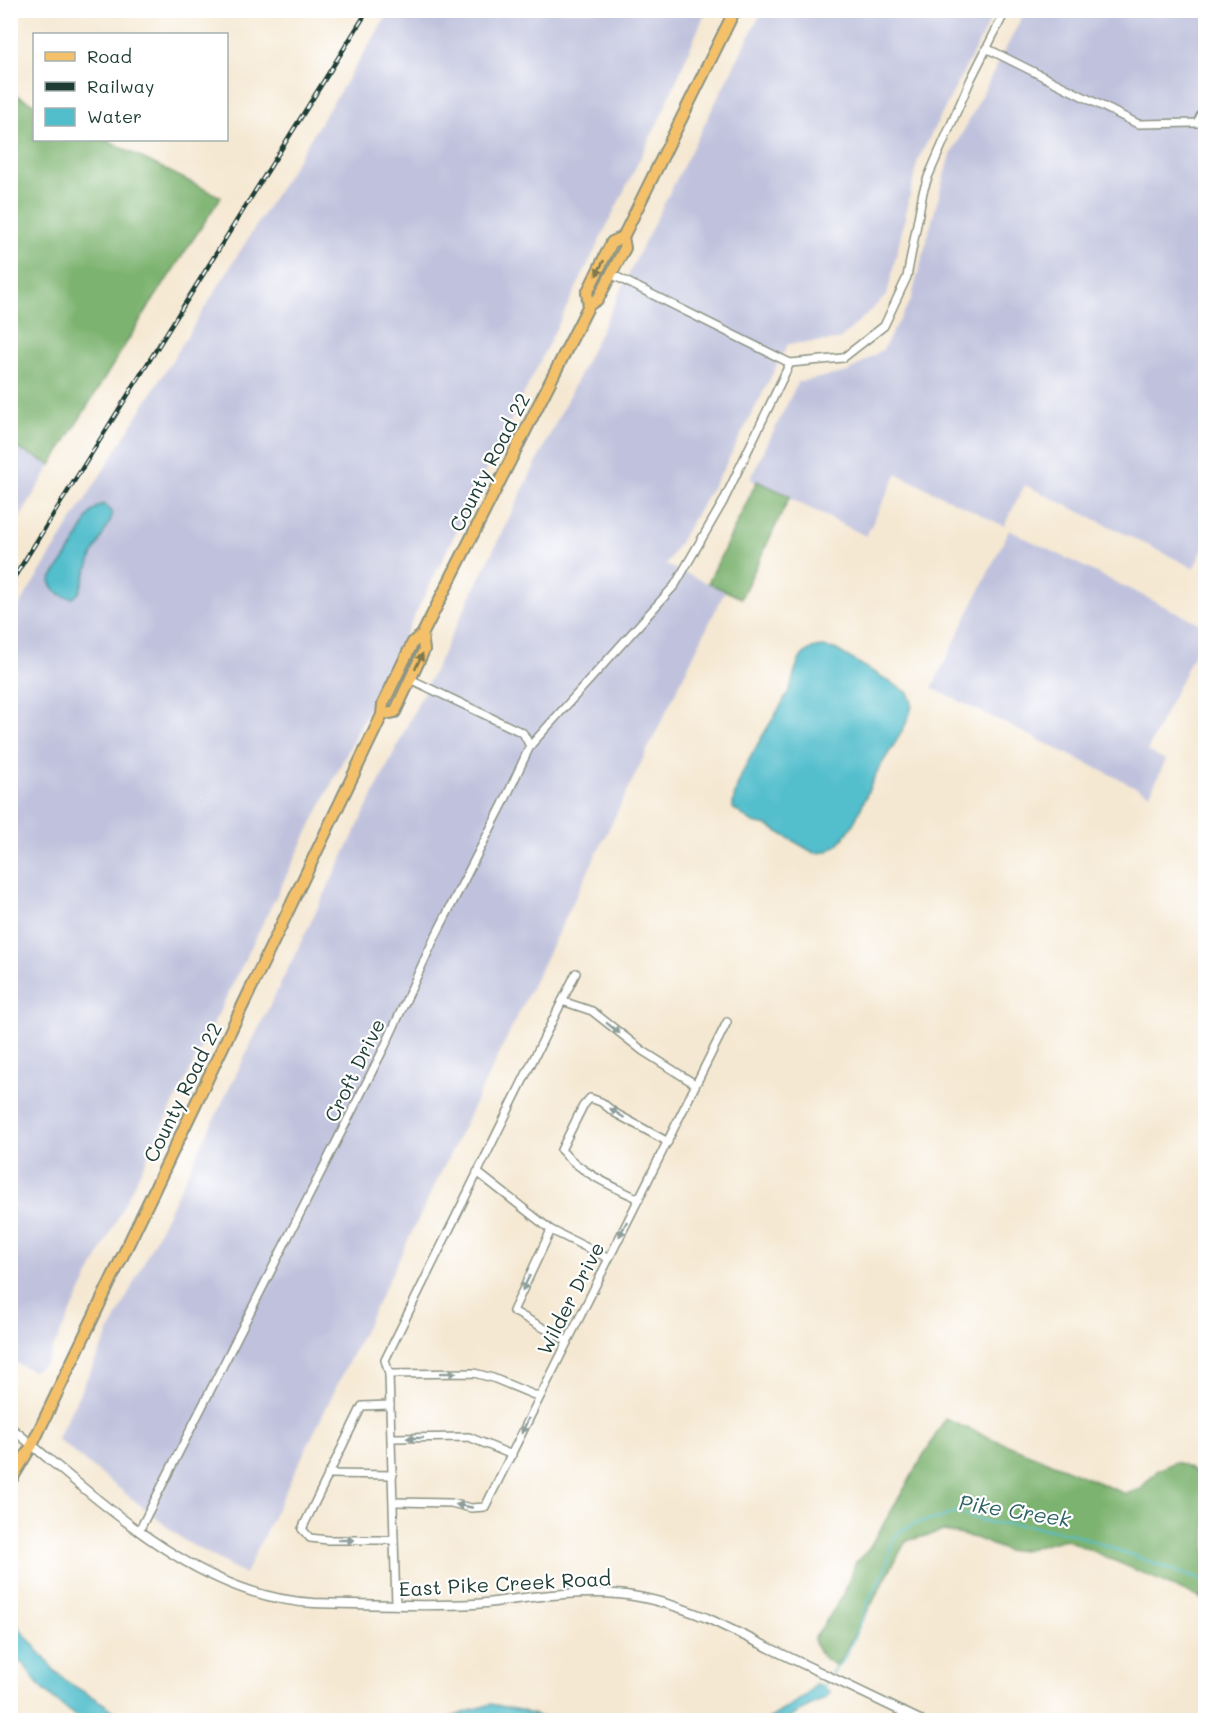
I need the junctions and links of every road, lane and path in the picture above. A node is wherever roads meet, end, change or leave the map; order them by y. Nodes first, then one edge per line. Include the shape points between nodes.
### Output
1 (735, 10) edge
2 (1006, 10) edge
3 (986, 48) junction
4 (1206, 105) edge
5 (623, 237) junction
6 (611, 274) junction
7 (589, 305) junction
8 (790, 363) junction
9 (422, 635) junction
10 (410, 679) junction
11 (382, 715) junction
12 (530, 746) junction
13 (576, 973) dead end
14 (562, 1001) junction
15 (727, 1022) dead end
16 (696, 1084) junction
17 (668, 1142) junction
18 (477, 1172) junction
19 (639, 1199) junction
20 (551, 1230) junction
21 (608, 1258) junction
22 (567, 1341) junction
23 (389, 1374) junction
24 (539, 1397) junction
25 (390, 1405) junction
26 (10, 1427) edge
27 (392, 1438) junction
28 (32, 1445) junction
29 (512, 1455) junction
30 (328, 1474) junction
31 (393, 1475) junction
32 (10, 1482) edge
33 (394, 1502) junction
34 (139, 1531) junction
35 (394, 1540) junction
36 (396, 1605) junction
37 (920, 1720) edge

1 - 5 main road, County Road 22
2 - 3 street
3 - 4 street via 1138,124 1197,123
3 - 8 street via 928,177 907,278 884,326 843,358
5 - 6 main road, County Road 22 via 625,248
5 -> 7 main road, County Road 22 via 612,242 587,293
6 - 7 main road, County Road 22 via 598,299
6 - 8 street
7 - 9 main road, County Road 22
8 - 12 street, Croft Drive via 723,502 675,585
10 -> 9 main road, County Road 22 via 424,650
9 - 11 main road, County Road 22 via 413,642 382,704
10 - 11 main road, County Road 22 via 395,711
10 - 12 street via 523,733
11 - 28 main road, County Road 22
12 - 34 street, Croft Drive via 385,1046
13 - 14 street
14 -> 16 street via 592,1011 643,1052
14 - 18 street
15 - 16 street, Wilder Drive
16 - 17 street, Wilder Drive
17 - 19 street, Wilder Drive
17 -> 19 street via 601,1102 590,1098 583,1106 561,1150 596,1178
18 - 20 street
18 - 23 street via 385,1360
19 -> 21 street, Wilder Drive
20 - 21 street
20 -> 22 street via 513,1311
21 - 22 street, Wilder Drive
22 - 24 street, Wilder Drive
23 -> 24 street via 474,1373
23 - 25 street
24 -> 29 street, Wilder Drive
25 - 27 street
25 - 30 street via 362,1406
26 - 28 street, East Pike Creek Road
29 -> 27 street via 469,1437
27 - 31 street
28 - 32 main road, County Road 22
28 - 34 street, East Pike Creek Road
29 -> 33 street, Wilder Drive via 485,1508
30 - 31 street
30 -> 35 street via 302,1529 310,1538
31 - 33 street
33 - 35 street
34 - 36 street, East Pike Creek Road via 222,1581 290,1602
35 - 36 street
36 - 37 street, East Pike Creek Road via 473,1604 597,1592 674,1604

